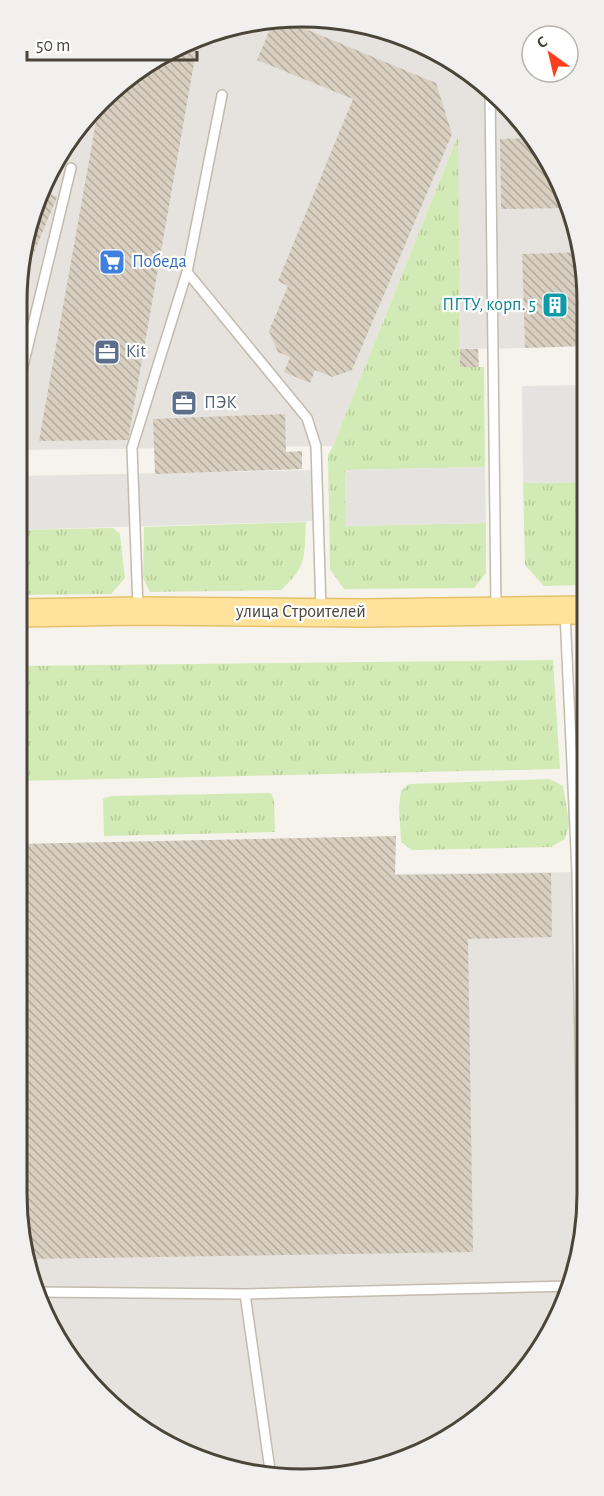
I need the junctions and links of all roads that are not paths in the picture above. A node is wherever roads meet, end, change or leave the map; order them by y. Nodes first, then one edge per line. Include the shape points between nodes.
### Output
1 (222, 95) dead end
2 (490, 102) edge
3 (71, 168) dead end
4 (187, 272) junction
5 (27, 331) edge
6 (575, 610) edge
7 (138, 611) junction
8 (496, 611) junction
9 (27, 613) edge
10 (321, 613) junction
11 (577, 872) edge
12 (560, 1286) edge
13 (46, 1292) edge
14 (245, 1294) junction
15 (270, 1467) edge

1 - 4 lane
2 - 8 lane
3 - 5 lane
4 - 7 lane via 132,448
4 - 10 lane via 308,418 316,446
6 - 8 main road, улица Строителей
6 - 11 lane
7 - 9 main road, улица Строителей
7 - 10 main road, улица Строителей
8 - 10 main road, улица Строителей
12 - 14 lane
13 - 14 lane
14 - 15 lane

